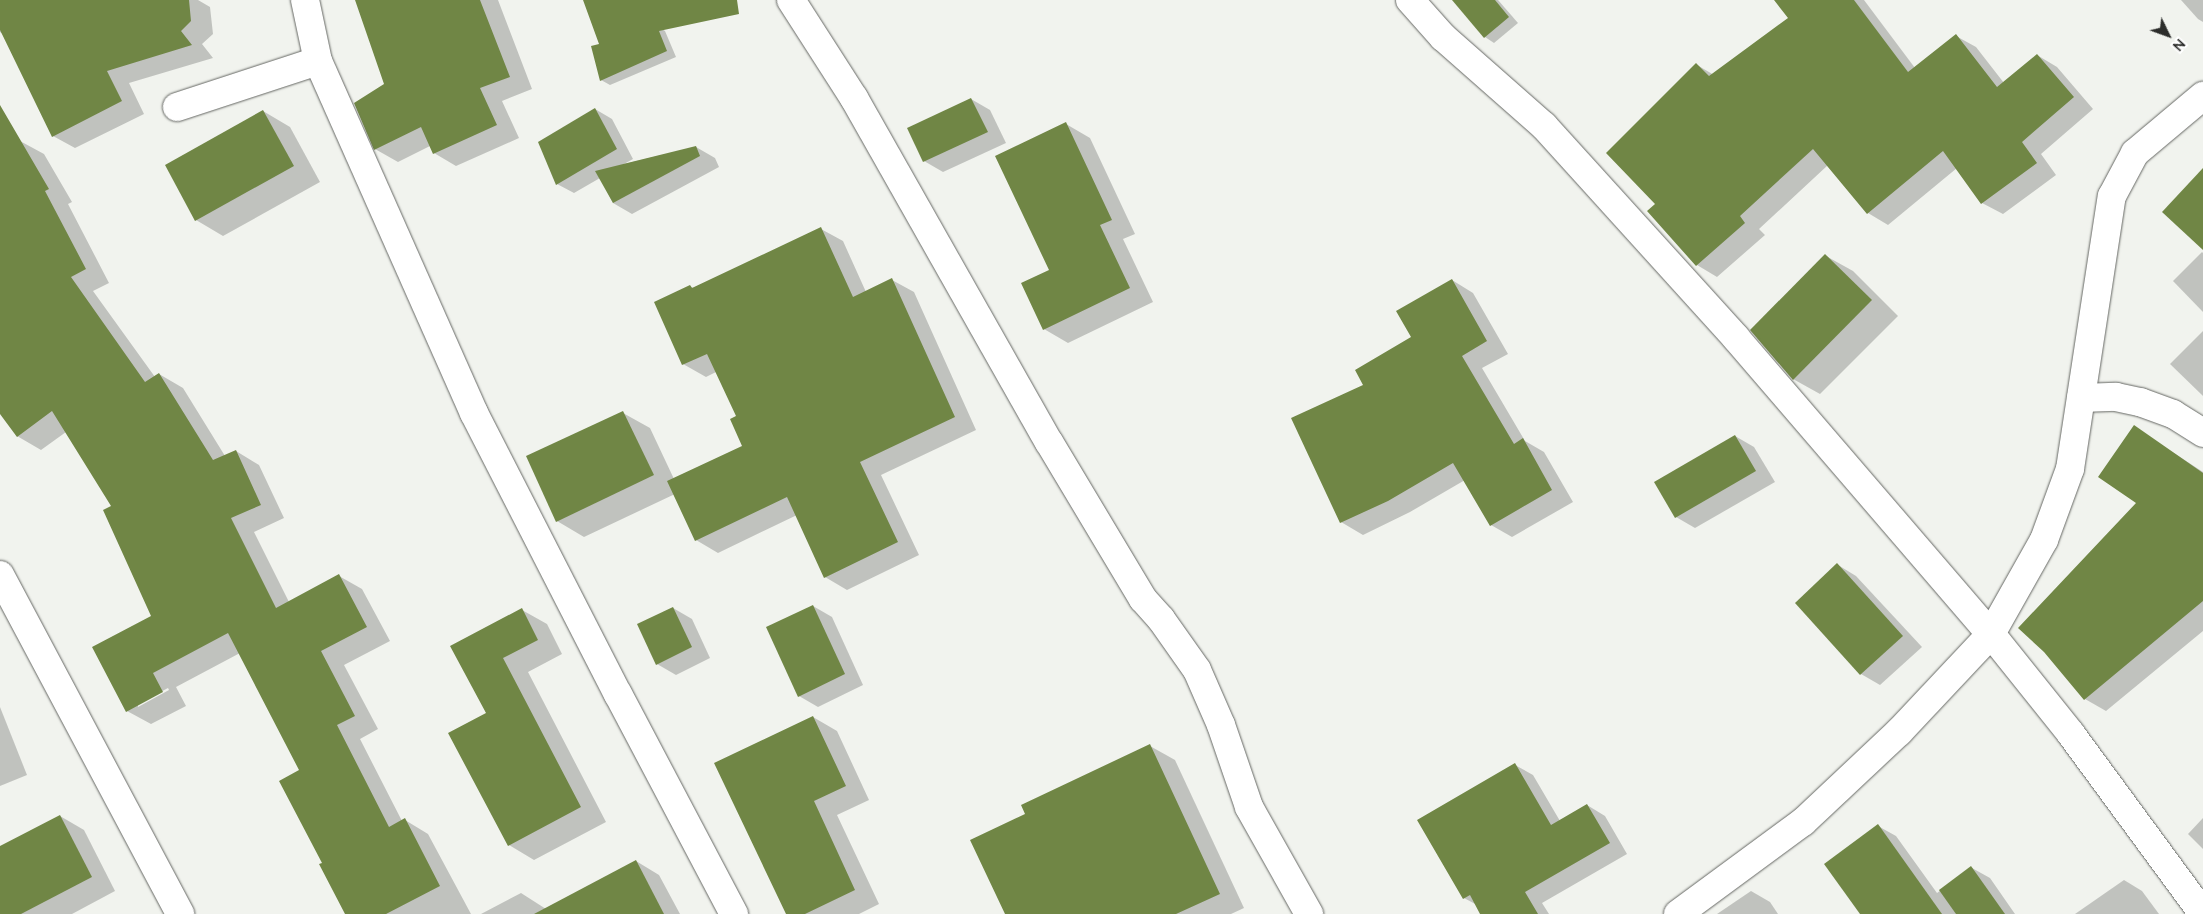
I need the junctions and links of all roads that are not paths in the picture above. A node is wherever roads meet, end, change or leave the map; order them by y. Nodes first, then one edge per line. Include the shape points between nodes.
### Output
1 (305, 0) edge
2 (791, 0) edge
3 (1419, 4) edge
4 (318, 61) junction
5 (2203, 96) edge
6 (177, 106) dead end
7 (2081, 398) junction
8 (2203, 433) edge
9 (0, 575) edge
10 (1992, 634) junction
11 (180, 914) edge
12 (734, 914) edge
13 (1309, 914) edge
14 (1678, 914) edge
15 (2203, 914) edge

1 - 4 street
2 - 13 street via 854,98 1049,442 1138,591 1196,670 1221,725 1249,807
3 - 10 street via 1443,37 1544,126 1736,338
4 - 6 street
4 - 12 street via 474,413
5 - 7 street via 2135,152 2112,196
7 - 8 street via 2116,396 2140,402 2172,414
7 - 10 street via 2070,469 2044,540
9 - 11 street
10 - 14 street via 1899,732 1803,822
10 - 15 street via 2071,734

